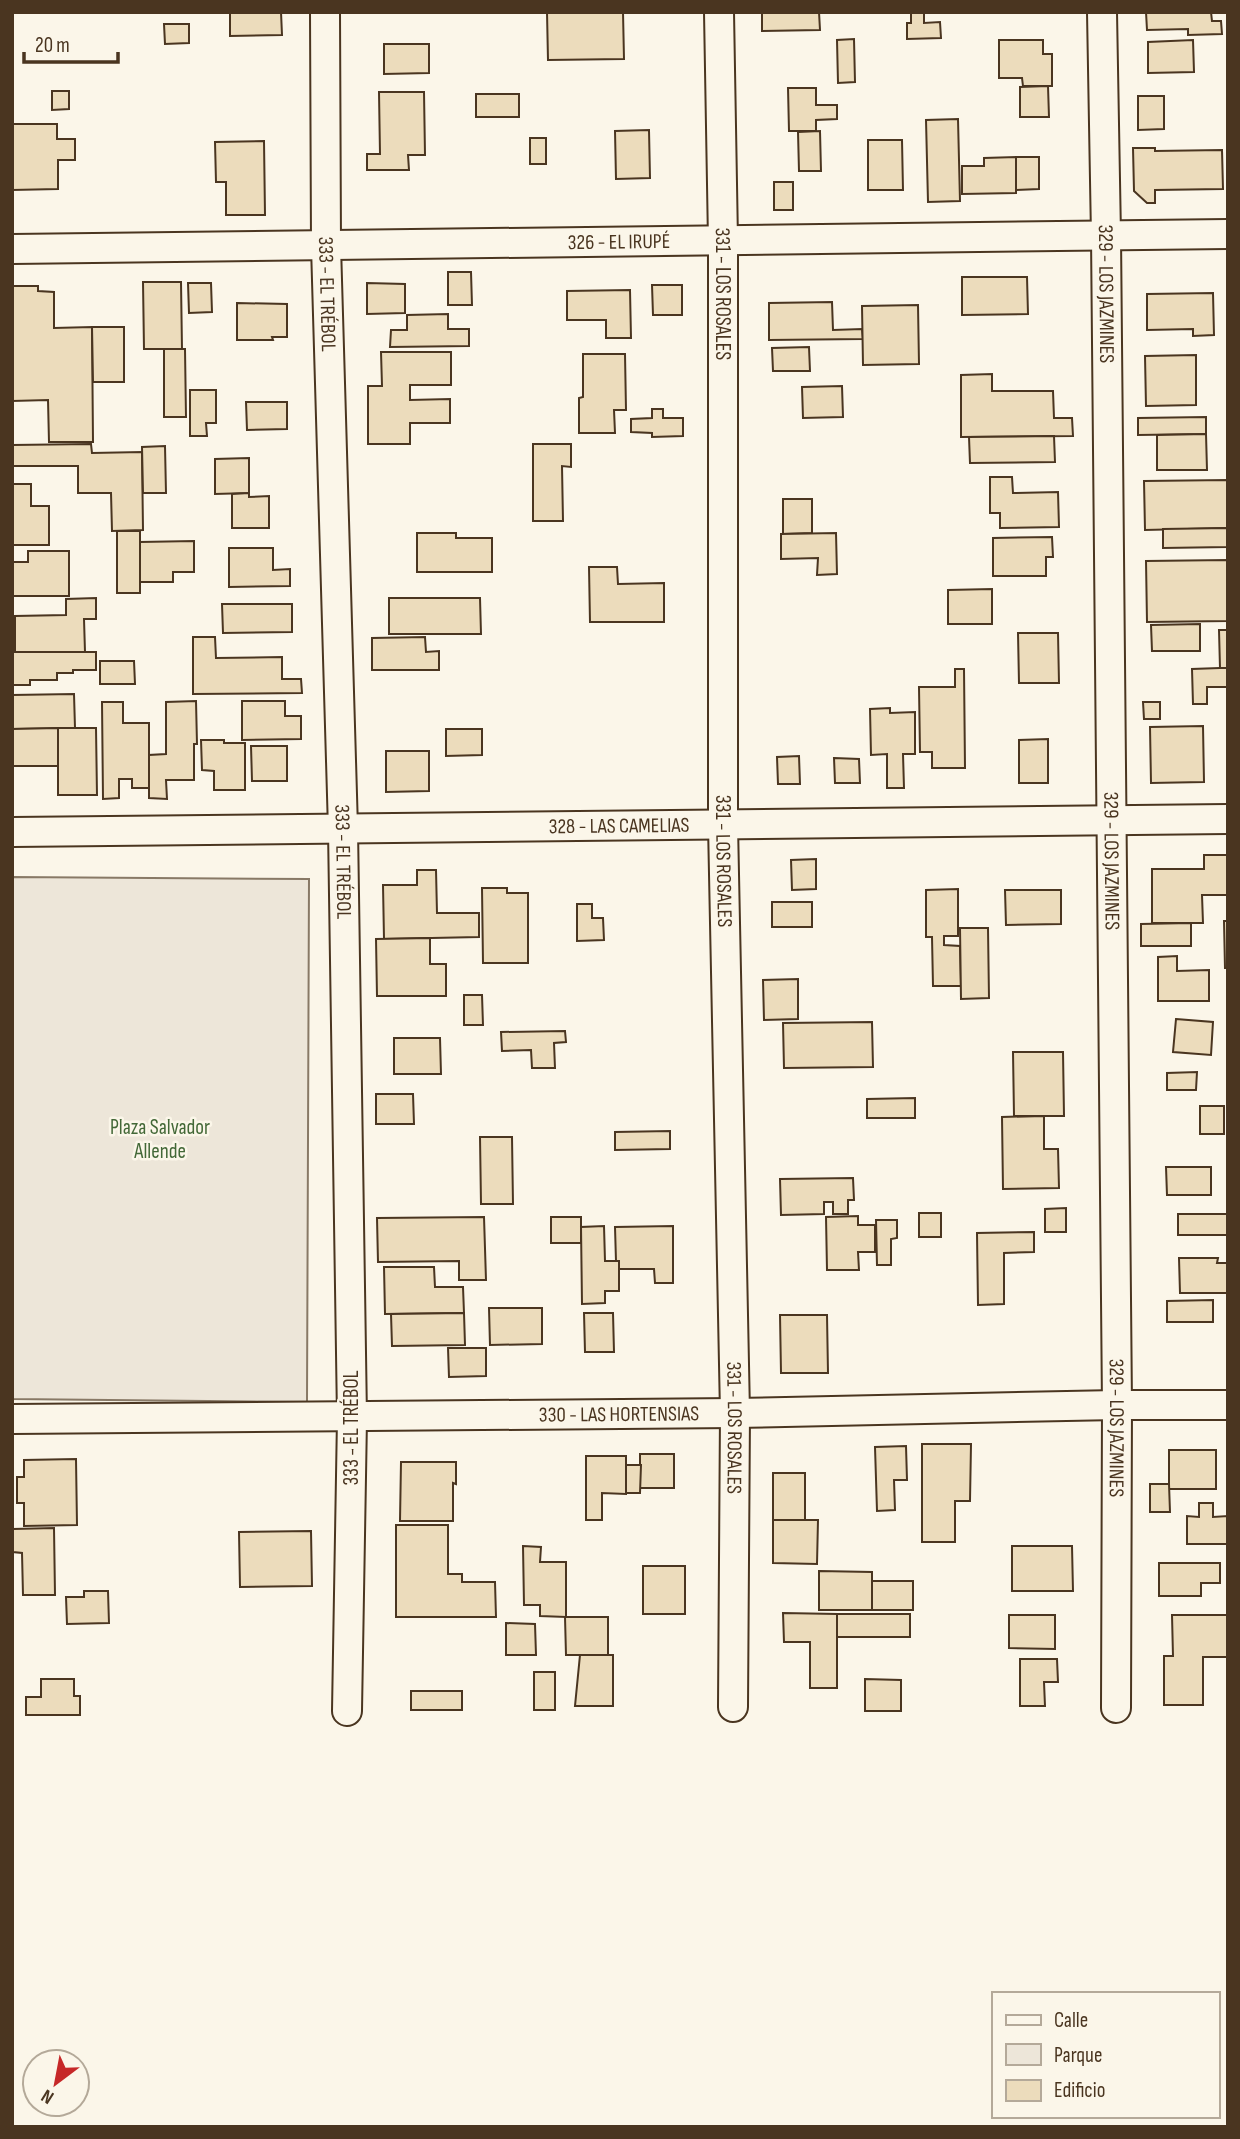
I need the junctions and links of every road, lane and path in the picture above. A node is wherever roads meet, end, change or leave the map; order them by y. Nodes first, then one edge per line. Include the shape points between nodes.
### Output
1 (325, 12) edge
2 (719, 12) edge
3 (1102, 12) edge
4 (1228, 234) edge
5 (1106, 236) junction
6 (723, 241) junction
7 (327, 246) junction
8 (12, 249) edge
9 (1228, 819) edge
10 (1110, 820) junction
11 (723, 825) junction
12 (342, 829) junction
13 (12, 832) edge
14 (1117, 1405) junction
15 (1228, 1405) edge
16 (734, 1413) junction
17 (352, 1418) junction
18 (12, 1419) edge
19 (733, 1707) dead end
20 (1116, 1708) dead end
21 (347, 1711) dead end

1 - 7 street, 333 - EL TRÉBOL
2 - 6 street, 331 - LOS ROSALES
3 - 5 street, 329 - LOS JAZMINES
4 - 5 street, 326 - EL IRUPÉ
5 - 6 street, 326 - EL IRUPÉ
5 - 10 street, 329 - LOS JAZMINES
6 - 7 street, 326 - EL IRUPÉ
6 - 11 street, 331 - LOS ROSALES
7 - 8 street, 326 - EL IRUPÉ
7 - 12 street, 333 - EL TRÉBOL
9 - 10 street, 328 - LAS CAMELIAS
10 - 11 street, 328 - LAS CAMELIAS
10 - 14 street, 329 - LOS JAZMINES
11 - 12 street, 328 - LAS CAMELIAS
11 - 16 street, 331 - LOS ROSALES
12 - 13 street, 328 - LAS CAMELIAS
12 - 17 street, 333 - EL TRÉBOL
14 - 15 street, 330 - LAS HORTENSIAS
14 - 16 street, 330 - LAS HORTENSIAS
14 - 20 street, 329 - LOS JAZMINES
16 - 17 street, 330 - LAS HORTENSIAS
16 - 19 street, 331 - LOS ROSALES
17 - 18 street, 330 - LAS HORTENSIAS
17 - 21 street, 333 - EL TRÉBOL

